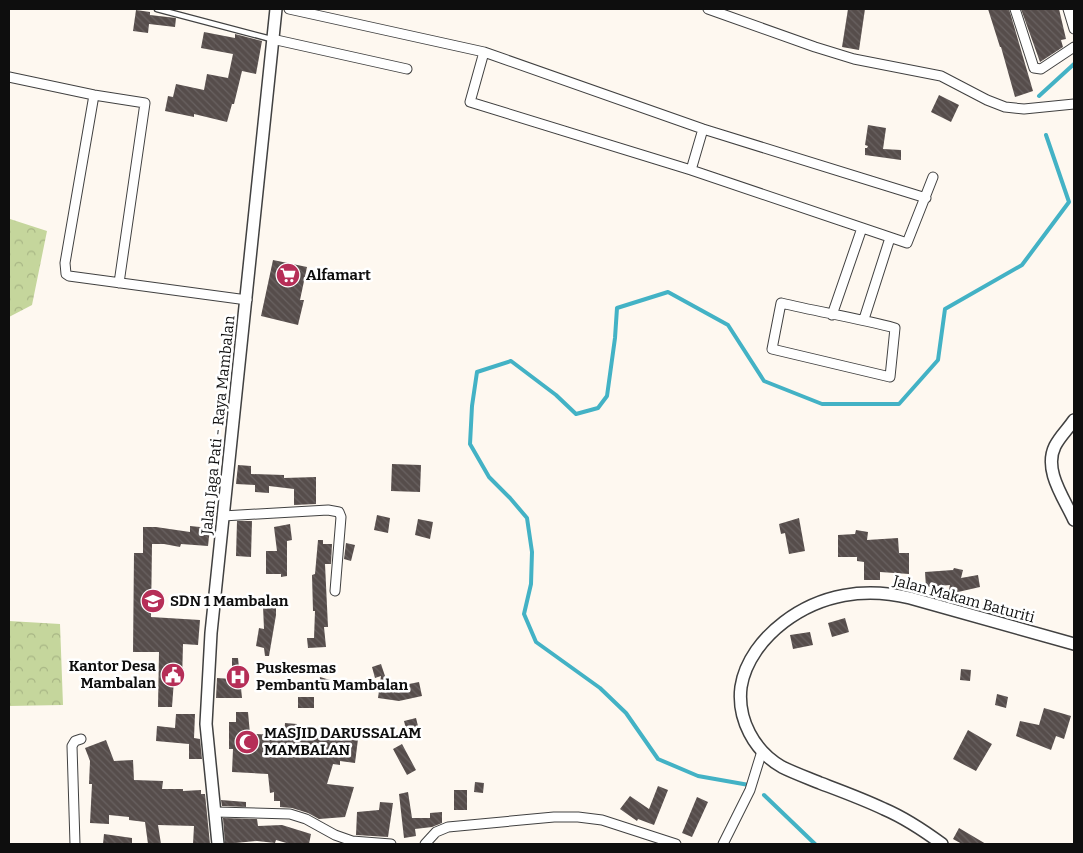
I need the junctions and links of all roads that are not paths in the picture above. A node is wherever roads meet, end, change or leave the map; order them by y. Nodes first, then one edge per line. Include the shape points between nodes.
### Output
1 (157, 9) edge
2 (276, 9) edge
3 (289, 9) edge
4 (708, 9) edge
5 (1015, 9) edge
6 (1068, 9) edge
7 (1074, 29) edge
8 (272, 39) junction
9 (1074, 47) edge
10 (484, 52) junction
11 (407, 69) dead end
12 (9, 77) edge
13 (94, 95) junction
14 (1074, 104) edge
15 (702, 129) junction
16 (691, 170) junction
17 (934, 177) dead end
18 (926, 198) junction
19 (862, 228) junction
20 (890, 238) junction
21 (119, 283) junction
22 (247, 300) junction
23 (832, 315) junction
24 (864, 319) junction
25 (1073, 423) edge
26 (223, 516) junction
27 (1074, 520) edge
28 (335, 591) dead end
29 (1074, 644) edge
30 (81, 739) dead end
31 (762, 751) junction
32 (215, 812) junction
33 (433, 840) edge
34 (75, 844) edge
35 (218, 844) edge
36 (391, 844) edge
37 (425, 844) edge
38 (676, 844) edge
39 (723, 844) edge
40 (942, 844) edge

1 - 8 lane
2 - 8 street, Jalan Jaga Pati - Raya Mambalan
3 - 10 street
4 - 14 street via 854,59 942,76 1005,107 1024,109
5 - 9 street via 1034,68 1041,69
6 - 7 street
8 - 11 street
8 - 22 street, Jalan Jaga Pati - Raya Mambalan
10 - 15 street
10 - 16 street via 470,102
12 - 13 street
13 - 21 street via 145,103
13 - 21 street via 65,269 69,276
15 - 16 street
15 - 18 street
16 - 19 street
17 - 18 street
18 - 20 street via 907,244
19 - 20 street
19 - 23 street
20 - 24 street
21 - 22 street
22 - 26 street, Jalan Jaga Pati - Raya Mambalan
23 - 24 street
23 - 24 street via 781,303 772,349 890,377 895,328
25 - 27 street via 1055,446 1051,467
26 - 28 street via 339,512
26 - 32 street, Jalan Jaga Pati - Raya Mambalan via 206,724
29 - 31 street, Jalan Makam Baturiti via 897,595 856,593 829,598 782,624 762,643 749,663 742,682 741,707 748,732
30 - 34 street via 72,746
31 - 39 street via 750,790
31 - 40 street, Jalan Makam Baturiti via 783,768 883,808 918,826
32 - 35 street, Jalan Jaga Pati - Raya Mambalan
32 - 36 street via 290,814 352,841
33 - 37 street
33 - 38 street via 440,830 448,827 572,816 602,820

